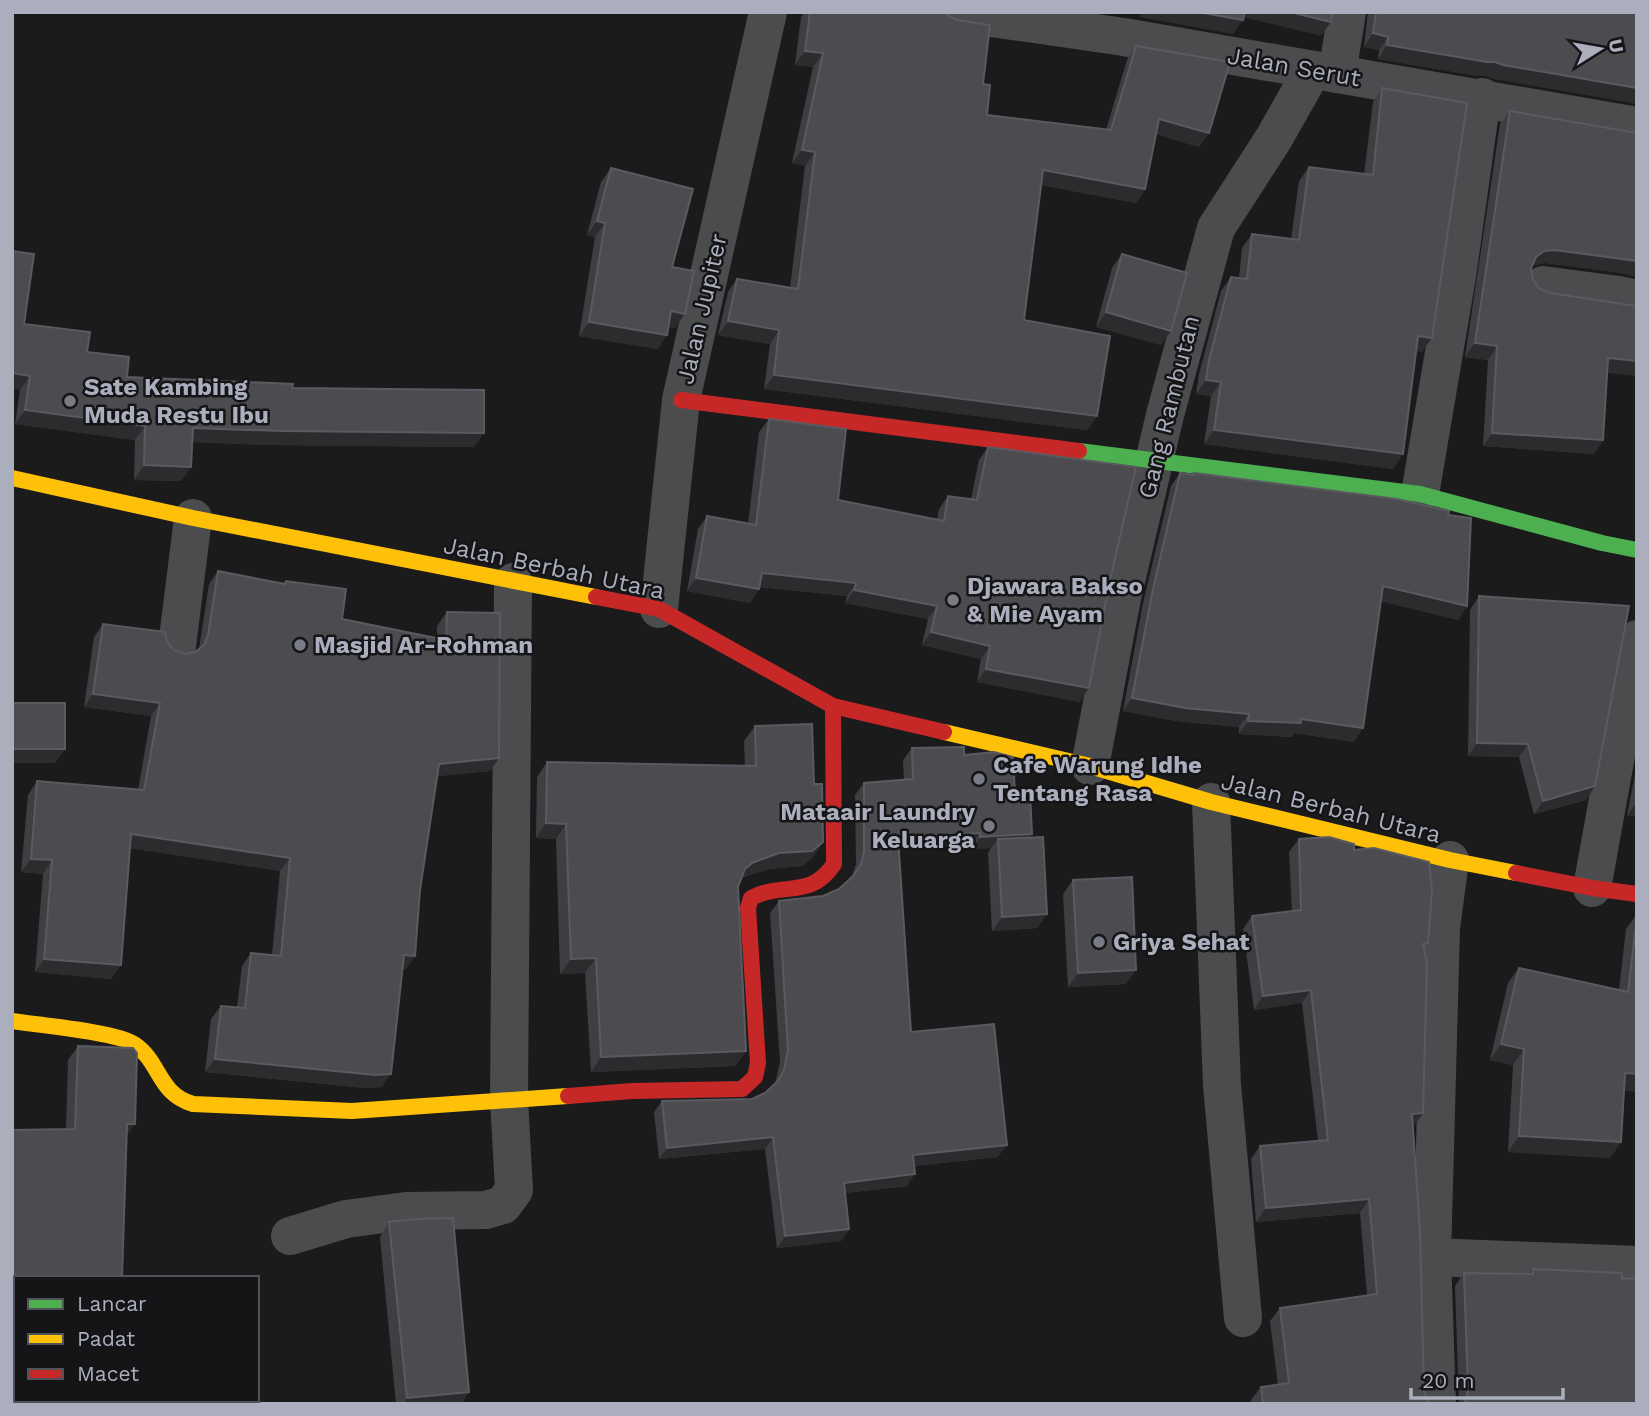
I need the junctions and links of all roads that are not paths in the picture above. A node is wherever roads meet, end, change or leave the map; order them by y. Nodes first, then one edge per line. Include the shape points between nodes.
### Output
1 (768, 12) edge
2 (951, 12) edge
3 (1347, 12) edge
4 (1324, 73) junction
5 (1482, 97) junction
6 (1637, 126) edge
7 (1543, 285) dead end
8 (1637, 299) edge
9 (681, 400) junction
10 (1155, 461) junction
11 (14, 487) edge
12 (1420, 494) junction
13 (193, 518) junction
14 (1637, 550) edge
15 (513, 582) junction
16 (659, 609) junction
17 (1637, 639) edge
18 (177, 646) dead end
19 (833, 706) junction
20 (1090, 766) junction
21 (1211, 803) junction
22 (1450, 860) junction
23 (1592, 888) junction
24 (1637, 894) edge
25 (12, 1021) edge
26 (509, 1099) junction
27 (290, 1236) dead end
28 (1432, 1257) junction
29 (1637, 1265) edge
30 (1243, 1318) dead end
31 (1437, 1404) edge

1 - 9 street, Jalan Jupiter
2 - 4 street, Jalan Serut
3 - 4 street
4 - 5 street, Jalan Serut
4 - 10 street, Gang Rambutan via 1274,138 1216,228
5 - 6 street, Jalan Serut
5 - 12 street
7 - 8 street
9 - 10 street
9 - 16 street, Jalan Jupiter
10 - 12 street
10 - 20 street, Gang Rambutan via 1122,597
11 - 13 street, Jalan Berbah Utara
12 - 14 street
13 - 15 street, Jalan Berbah Utara
13 - 18 street
15 - 16 street, Jalan Berbah Utara
15 - 26 street
16 - 19 street, Jalan Berbah Utara
17 - 23 street
19 - 20 street, Jalan Berbah Utara
19 - 26 street via 834,864 828,877 813,887 757,894 748,908 758,1063 755,1077 742,1089
20 - 21 street, Jalan Berbah Utara
21 - 22 street, Jalan Berbah Utara
21 - 30 street via 1222,1085
22 - 23 street, Jalan Berbah Utara
22 - 28 street via 1441,928
23 - 24 street, Jalan Berbah Utara
25 - 26 street via 138,1044 170,1094 193,1104 352,1111
26 - 27 street via 514,1190 503,1205 346,1219
28 - 29 street
28 - 31 street

